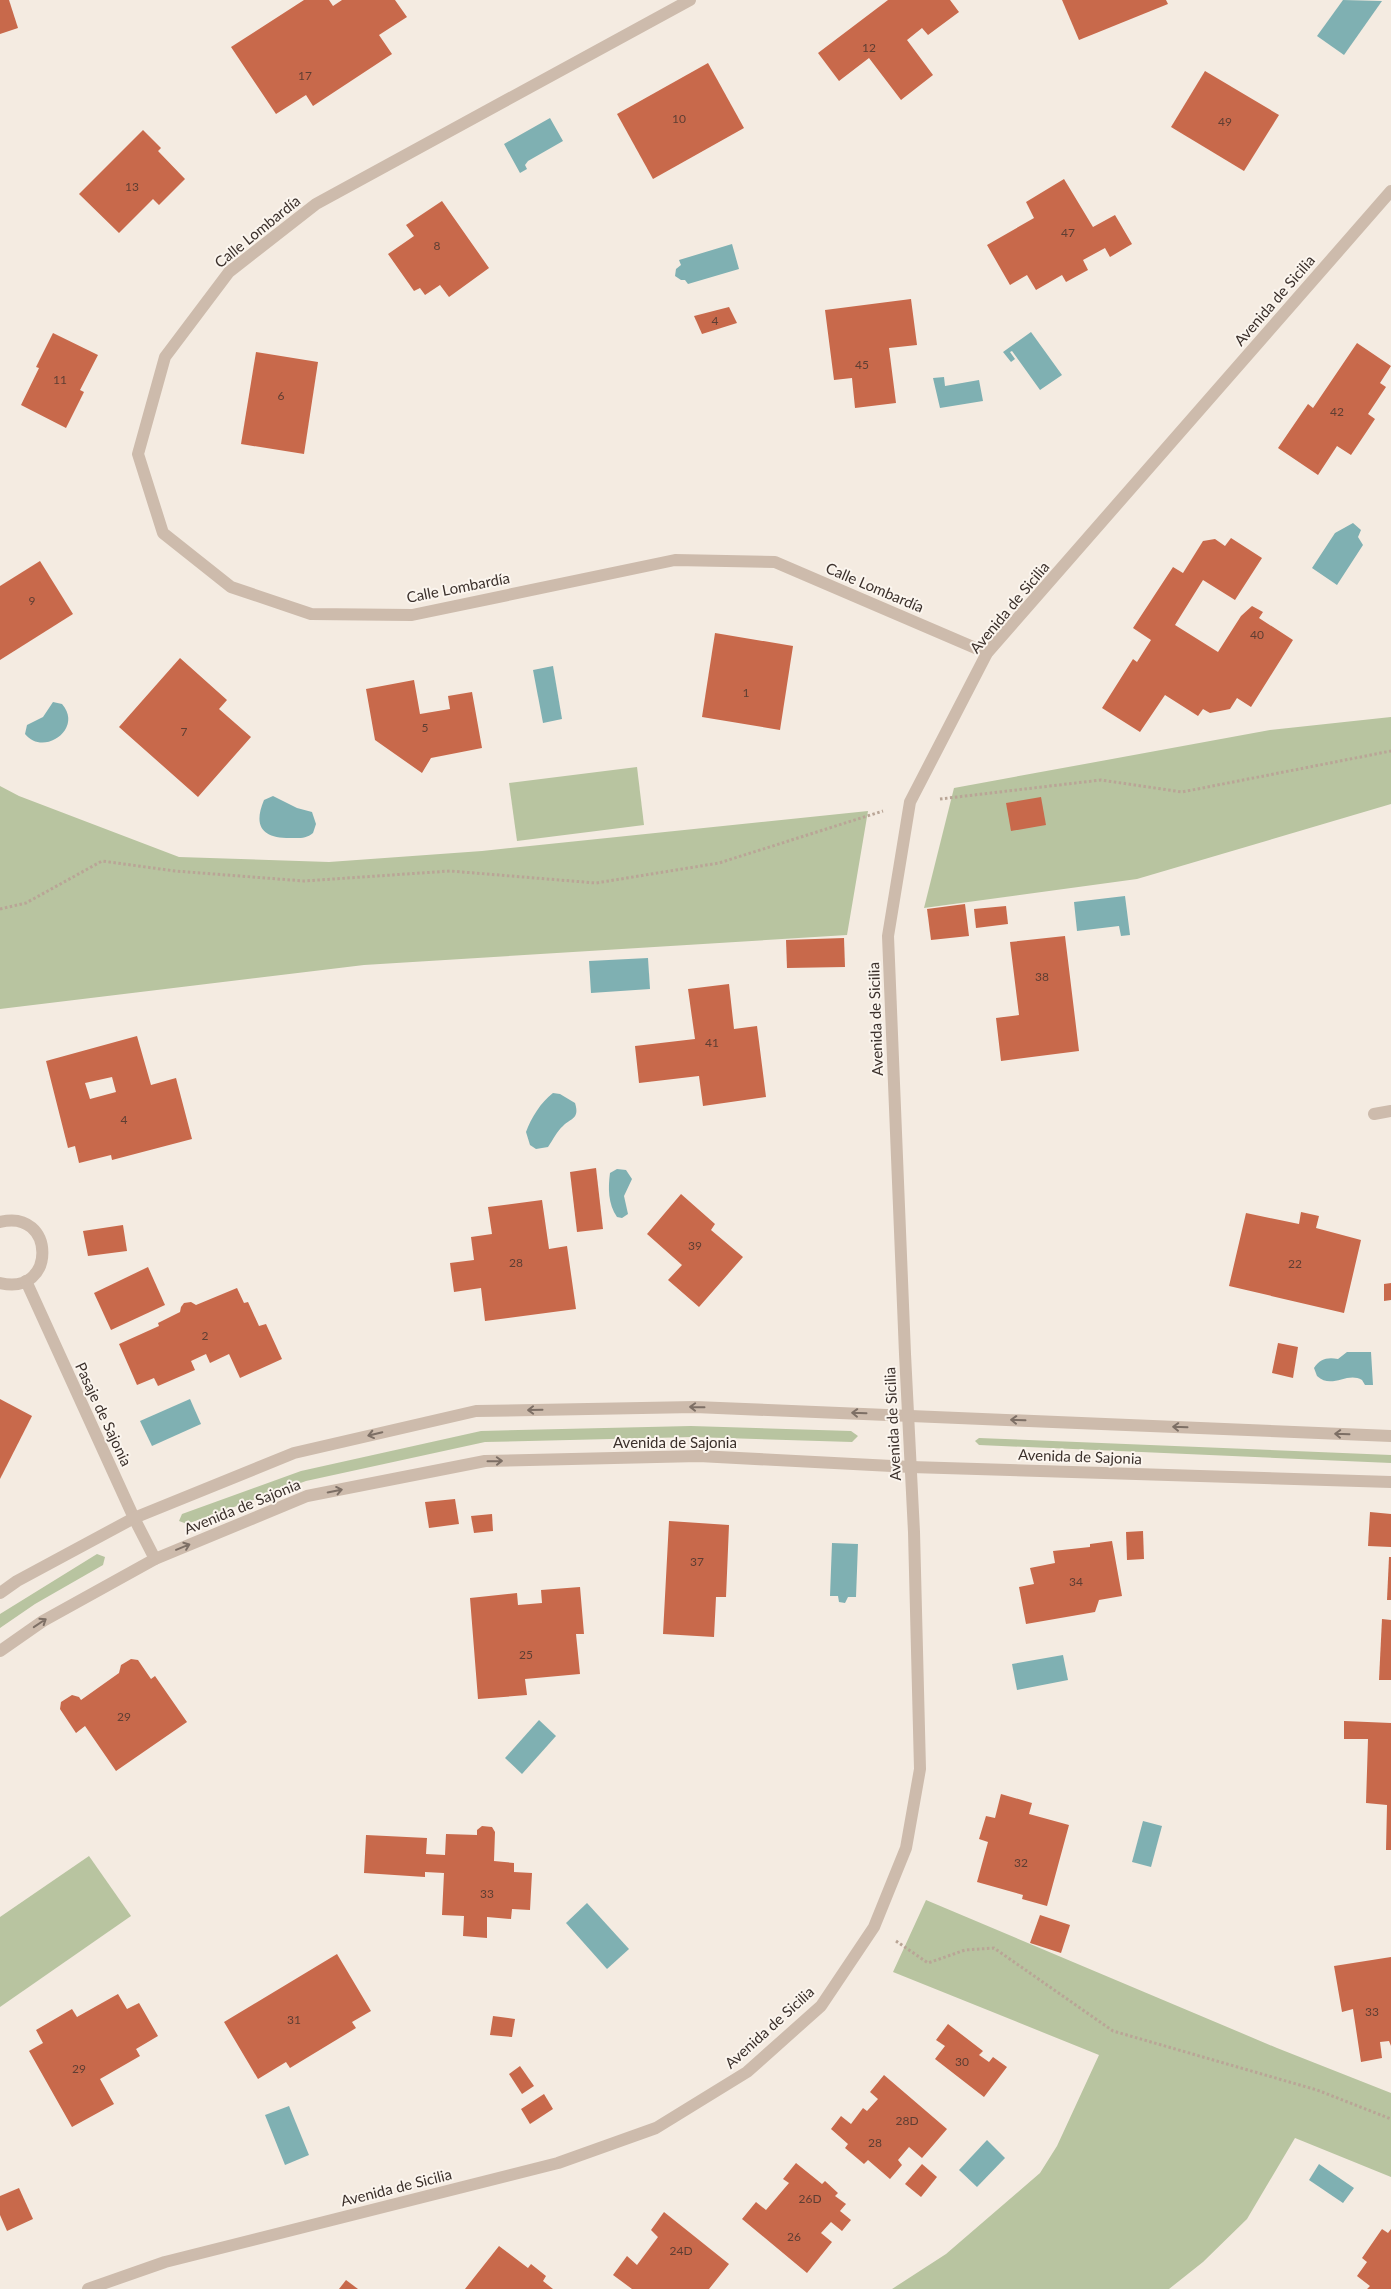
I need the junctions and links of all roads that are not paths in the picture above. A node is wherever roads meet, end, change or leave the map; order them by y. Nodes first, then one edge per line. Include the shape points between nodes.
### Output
1 (690, 0) edge
2 (1391, 191) edge
3 (987, 653) junction
4 (1391, 1111) edge
5 (1374, 1114) dead end
6 (0, 1222) edge
7 (26, 1282) junction
8 (0, 1283) edge
9 (908, 1415) junction
10 (1391, 1436) edge
11 (911, 1467) junction
12 (1391, 1482) edge
13 (134, 1518) junction
14 (155, 1559) junction
15 (0, 1594) edge
16 (0, 1651) edge
17 (88, 2289) edge

1 - 3 street, Calle Lombardía via 316,204 229,272 165,357 138,454 163,533 232,587 311,614 412,615 675,560 775,562
2 - 3 street, Avenida de Sicilia
3 - 9 street, Avenida de Sicilia via 910,802 888,936
4 - 5 street
6 - 7 street via 22,1221 40,1238 44,1250 42,1263
7 - 8 street via 14,1285
7 - 13 street, Pasaje de Sajonia
10 -> 9 street, Avenida de Sajonia
9 - 11 street, Avenida de Sicilia
9 -> 13 street, Avenida de Sajonia via 695,1406 476,1411 294,1453
11 - 12 street, Avenida de Sajonia
14 -> 11 street, Avenida de Sajonia via 307,1496 485,1461 699,1456
11 - 17 street, Avenida de Sicilia via 920,1769 906,1848 874,1927 821,2006 748,2072 656,2128 558,2163 165,2262
13 - 14 street, Pasaje de Sajonia
13 - 15 street, Avenida de Sajonia via 17,1581
16 -> 14 street, Avenida de Sajonia via 43,1621

